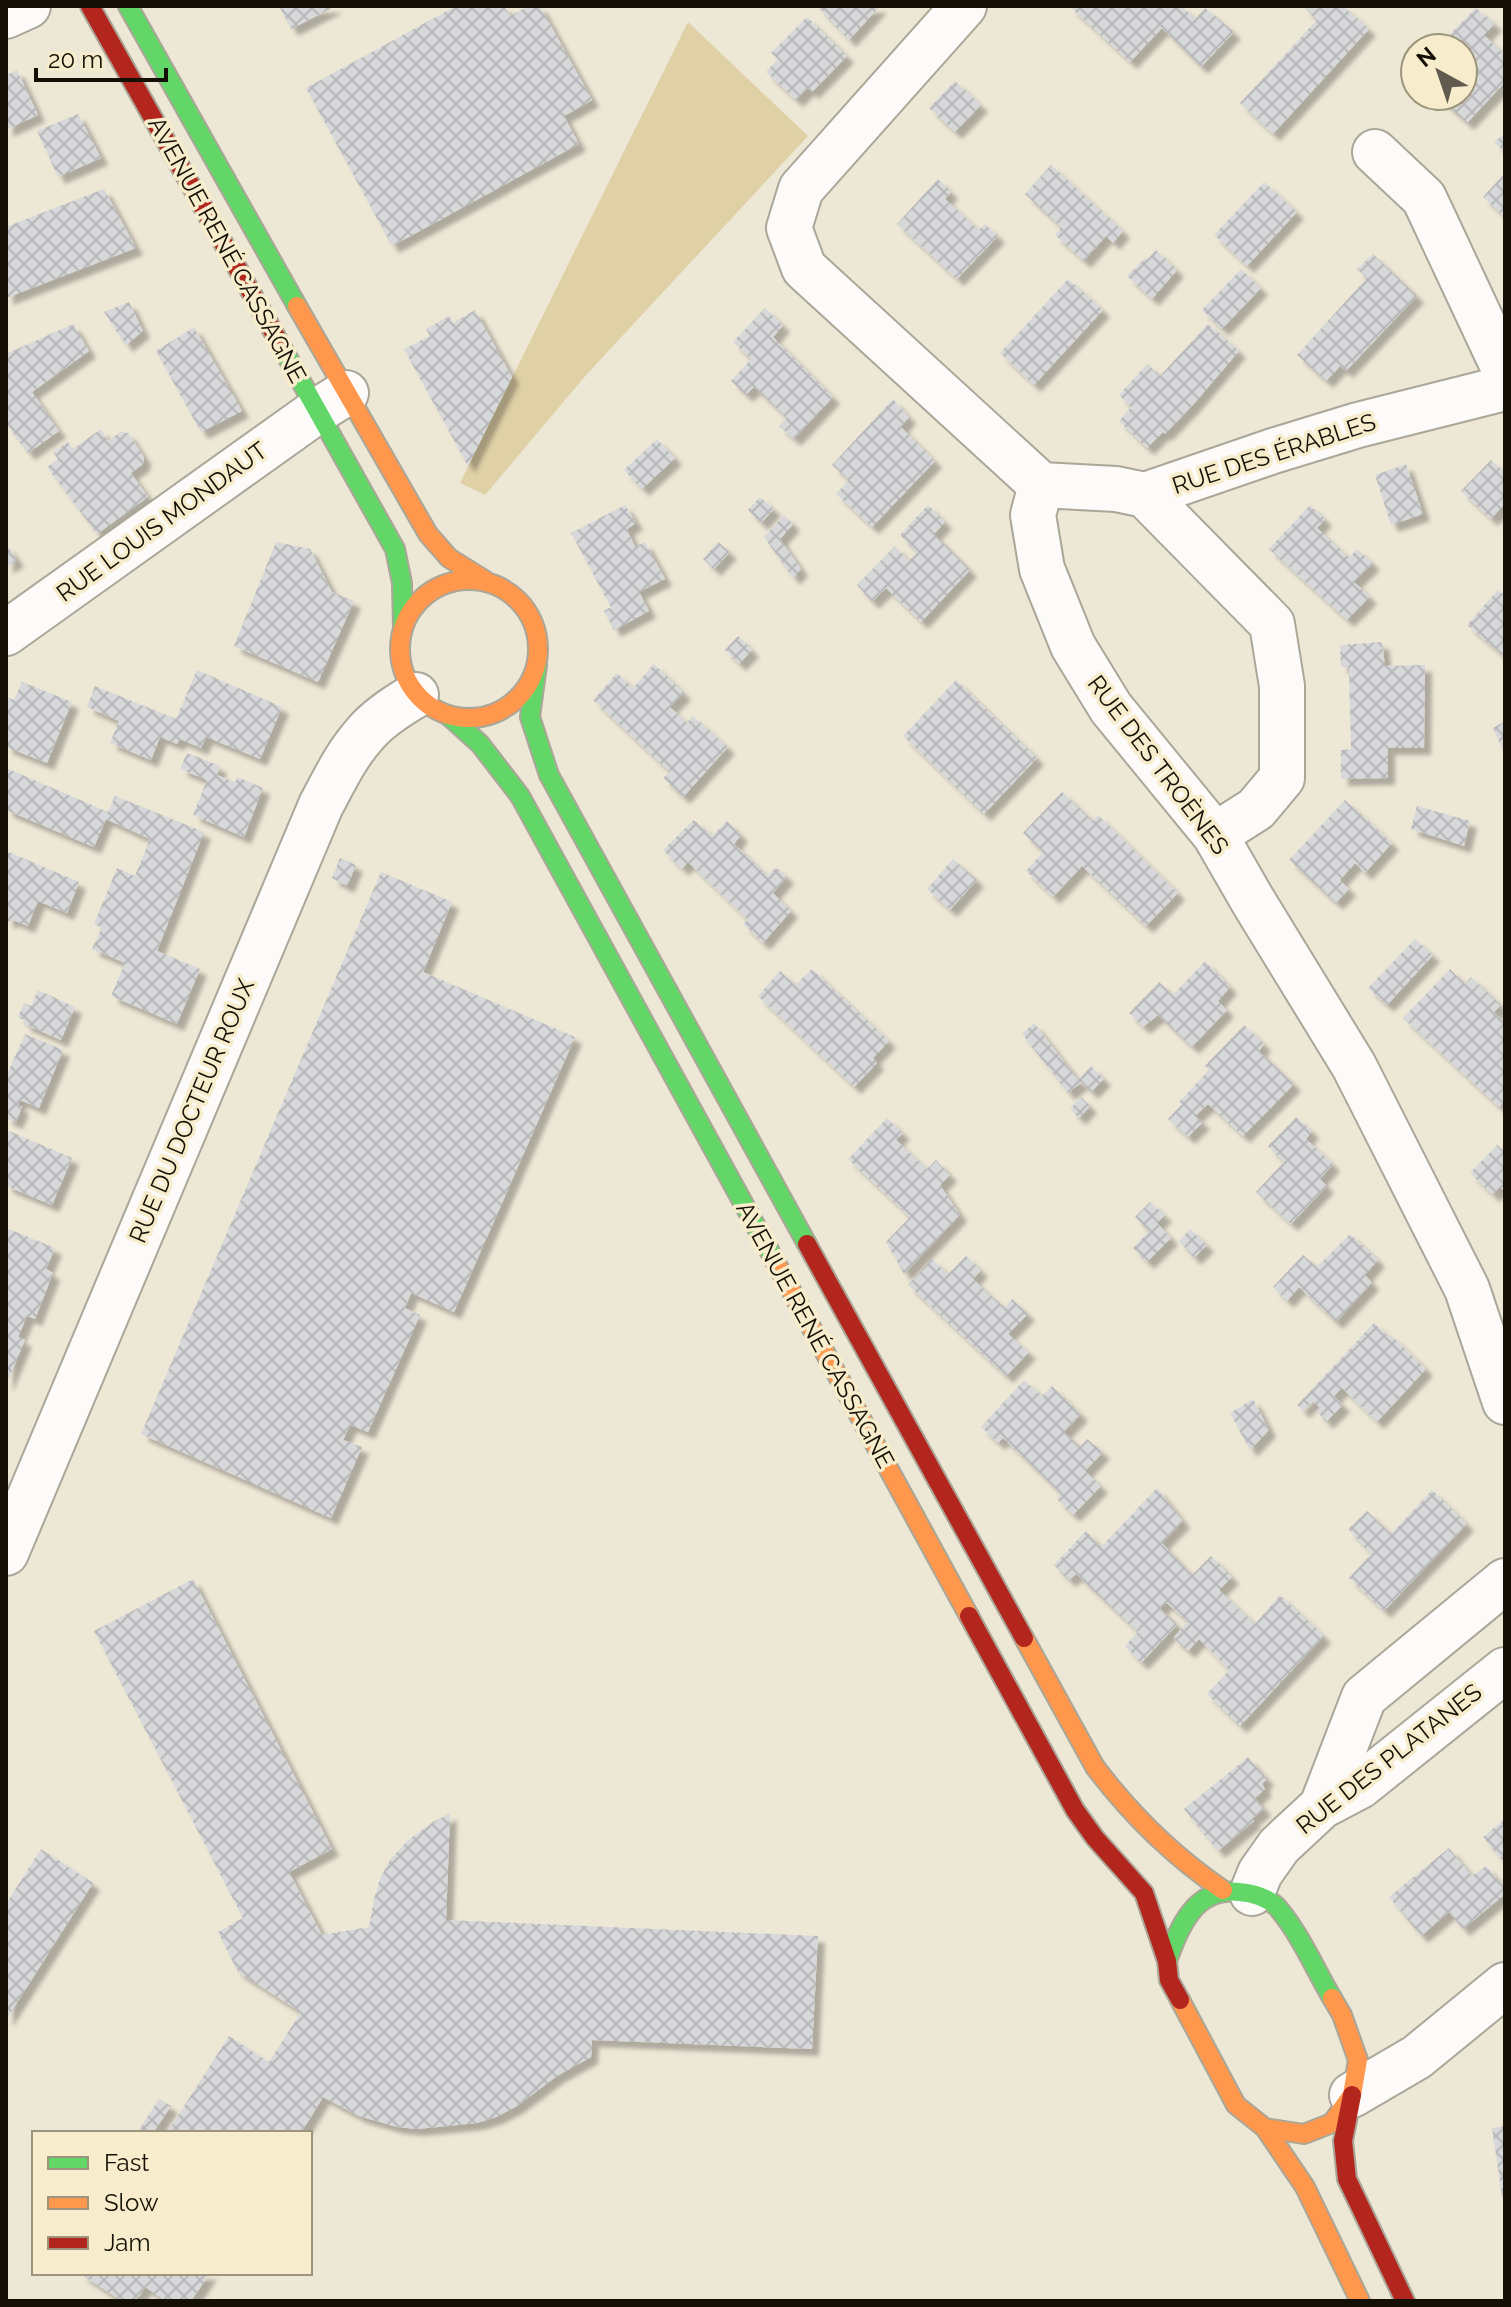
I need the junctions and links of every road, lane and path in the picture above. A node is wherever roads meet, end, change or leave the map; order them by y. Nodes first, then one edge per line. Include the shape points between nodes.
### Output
1 (28, 6) edge
2 (90, 6) edge
3 (128, 6) edge
4 (964, 6) edge
5 (6, 16) edge
6 (1375, 152) dead end
7 (1505, 371) edge
8 (1505, 388) edge
9 (332, 402) junction
10 (1041, 485) junction
11 (1145, 495) junction
12 (486, 581) junction
13 (403, 627) junction
14 (6, 633) edge
15 (537, 665) junction
16 (432, 705) junction
17 (1215, 835) junction
18 (1505, 1402) edge
19 (6, 1553) edge
20 (1505, 1581) edge
21 (1505, 1670) edge
22 (1322, 1806) junction
23 (1237, 1891) junction
24 (1167, 1961) junction
25 (1505, 1985) edge
26 (1352, 2095) junction
27 (1265, 2128) junction
28 (1360, 2301) edge
29 (1405, 2301) edge

1 - 5 street
2 - 9 main road, AVENUE RENÉ CASSAGNE
3 - 9 main road, AVENUE RENÉ CASSAGNE
4 - 10 street via 801,189 789,228 804,268
6 - 7 street via 1424,198
8 - 11 street, RUE DES ÉRABLES via 1358,425
9 - 12 main road, AVENUE RENÉ CASSAGNE via 428,534 449,558
9 - 13 main road, AVENUE RENÉ CASSAGNE via 395,549
9 - 14 street, RUE LOUIS MONDAUT
10 - 11 street, RUE DES ÉRABLES
10 - 17 street, RUE DES TROÈNES via 1033,515 1042,569 1073,646 1111,708
11 - 17 street via 1272,624 1282,686 1282,778 1256,809
12 - 13 main road via 466,579 427,593
12 - 15 main road, AVENUE RENÉ CASSAGNE via 523,604 534,622
13 - 16 main road, AVENUE RENÉ CASSAGNE via 401,663 406,680
15 - 16 main road via 513,703 493,714 471,719
15 - 23 main road, AVENUE RENÉ CASSAGNE via 530,717 549,775 1095,1767 1132,1815 1174,1855
16 - 19 street, RUE DU DOCTEUR ROUX via 399,705 366,732 321,805
16 - 24 main road, AVENUE RENÉ CASSAGNE via 480,744 520,796 1075,1810 1144,1893
17 - 18 street, RUE DES TROÈNES via 1361,1080 1467,1289
20 - 22 street via 1364,1697
21 - 22 street, RUE DES PLATANES via 1360,1786
22 - 23 street, RUE DES PLATANES
23 - 24 main road via 1196,1904
23 - 26 main road, AVENUE RENÉ CASSAGNE via 1275,1905 1342,2015 1358,2060
24 - 27 main road, AVENUE RENÉ CASSAGNE via 1169,1980 1236,2105
25 - 26 street via 1417,2057
26 - 27 main road via 1332,2123 1304,2134
26 - 29 main road, AVENUE RENÉ CASSAGNE via 1343,2141 1347,2179
27 - 28 main road, AVENUE RENÉ CASSAGNE via 1305,2187

